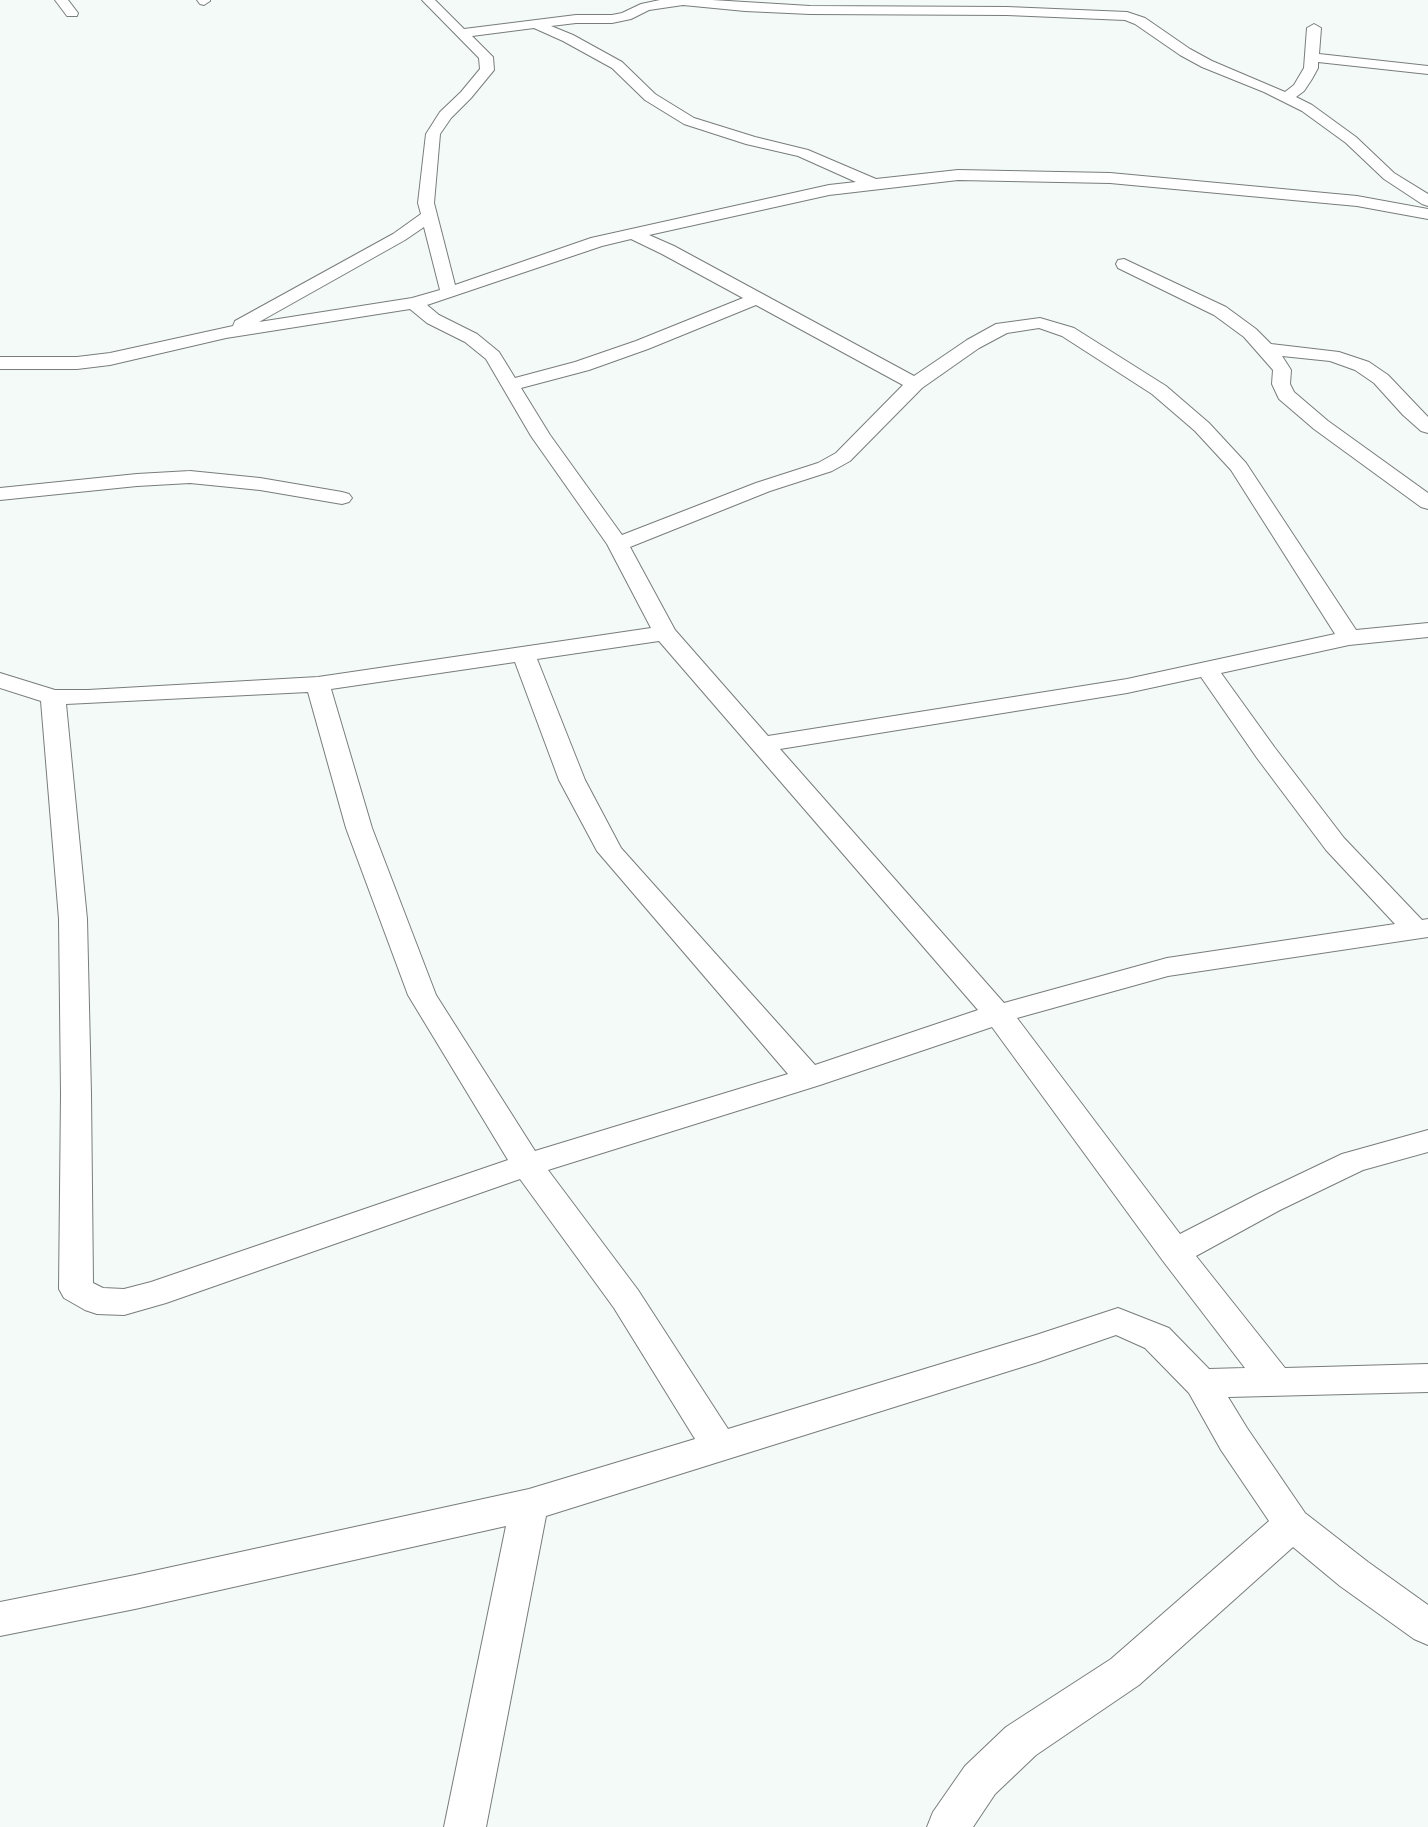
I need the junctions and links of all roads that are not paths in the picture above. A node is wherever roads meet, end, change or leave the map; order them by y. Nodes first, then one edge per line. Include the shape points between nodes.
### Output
1 (61, 0) edge
2 (428, 0) edge
3 (72, 13) dead end
4 (536, 24) junction
5 (1314, 28) dead end
6 (460, 33) junction
7 (1313, 57) junction
8 (1428, 70) edge
9 (1286, 98) junction
10 (874, 184) junction
11 (1427, 210) edge
12 (428, 216) junction
13 (632, 234) junction
14 (1124, 264) dead end
15 (449, 293) junction
16 (756, 299) junction
17 (414, 303) junction
18 (226, 333) junction
19 (1266, 349) junction
20 (0, 363) edge
21 (914, 384) junction
22 (510, 385) junction
23 (1428, 427) edge
24 (0, 494) edge
25 (342, 498) dead end
26 (1428, 503) edge
27 (618, 544) junction
28 (665, 633) junction
29 (1422, 636) edge
30 (1349, 638) junction
31 (524, 654) junction
32 (1207, 669) junction
33 (0, 680) edge
34 (318, 684) junction
35 (53, 697) junction
36 (763, 744) junction
37 (1422, 929) edge
38 (998, 1014) junction
39 (809, 1078) junction
40 (1428, 1141) edge
41 (527, 1165) junction
42 (1175, 1252) junction
43 (1428, 1378) edge
44 (1276, 1382) junction
45 (1201, 1383) junction
46 (719, 1446) junction
47 (529, 1504) junction
48 (1292, 1524) junction
49 (0, 1619) edge
50 (1428, 1626) edge
51 (464, 1827) edge
52 (948, 1827) edge

1 - 3 street
2 - 6 street
4 - 6 street
4 - 9 street via 612,19 664,3 683,1 810,10 1007,11 1126,16 1140,21 1207,64
4 - 10 street via 617,65 650,97 689,121 803,153
5 - 7 street
6 - 12 street via 486,57 487,70 444,114 433,134 426,204
7 - 8 street
7 - 9 street via 1306,79
9 - 11 street via 1307,108 1352,140
10 - 11 street via 958,175 1110,178
10 - 13 street via 828,190
12 - 15 street
12 - 18 street via 400,237
13 - 15 street via 562,252
13 - 16 street via 668,250
14 - 19 street via 1220,311
15 - 17 street
16 - 21 street
16 - 22 street via 582,366
17 - 18 street
17 - 22 street via 433,319 471,338 493,356
18 - 20 street via 102,360
19 - 23 street via 1333,356 1362,366 1381,379
19 - 26 street via 1282,370 1281,384 1286,395 1321,425
21 - 27 street via 843,457 825,467 763,487
21 - 30 street via 1002,328 1040,324 1068,332 1159,390 1202,427 1233,460
22 - 27 street via 541,436
24 - 25 street via 190,477 260,484
27 - 28 street
28 - 31 street
28 - 36 street
29 - 30 street
30 - 32 street
31 - 34 street
31 - 39 street via 572,780 610,851
32 - 36 street via 1127,686
32 - 37 street via 1266,754 1335,844
33 - 35 street
34 - 35 street
34 - 41 street via 359,828 422,996
35 - 41 street via 73,918 76,1289 97,1301 124,1302 154,1294
36 - 38 street
37 - 38 street via 1167,967
38 - 39 street
38 - 42 street
39 - 41 street
40 - 42 street via 1353,1162
41 - 46 street via 626,1299
42 - 44 street
43 - 44 street
44 - 45 street
45 - 46 street via 1156,1338 1118,1321
45 - 48 street via 1234,1439
46 - 47 street
47 - 49 street
47 - 51 street
48 - 50 street via 1354,1574
48 - 52 street via 1125,1672 1021,1741 980,1780

